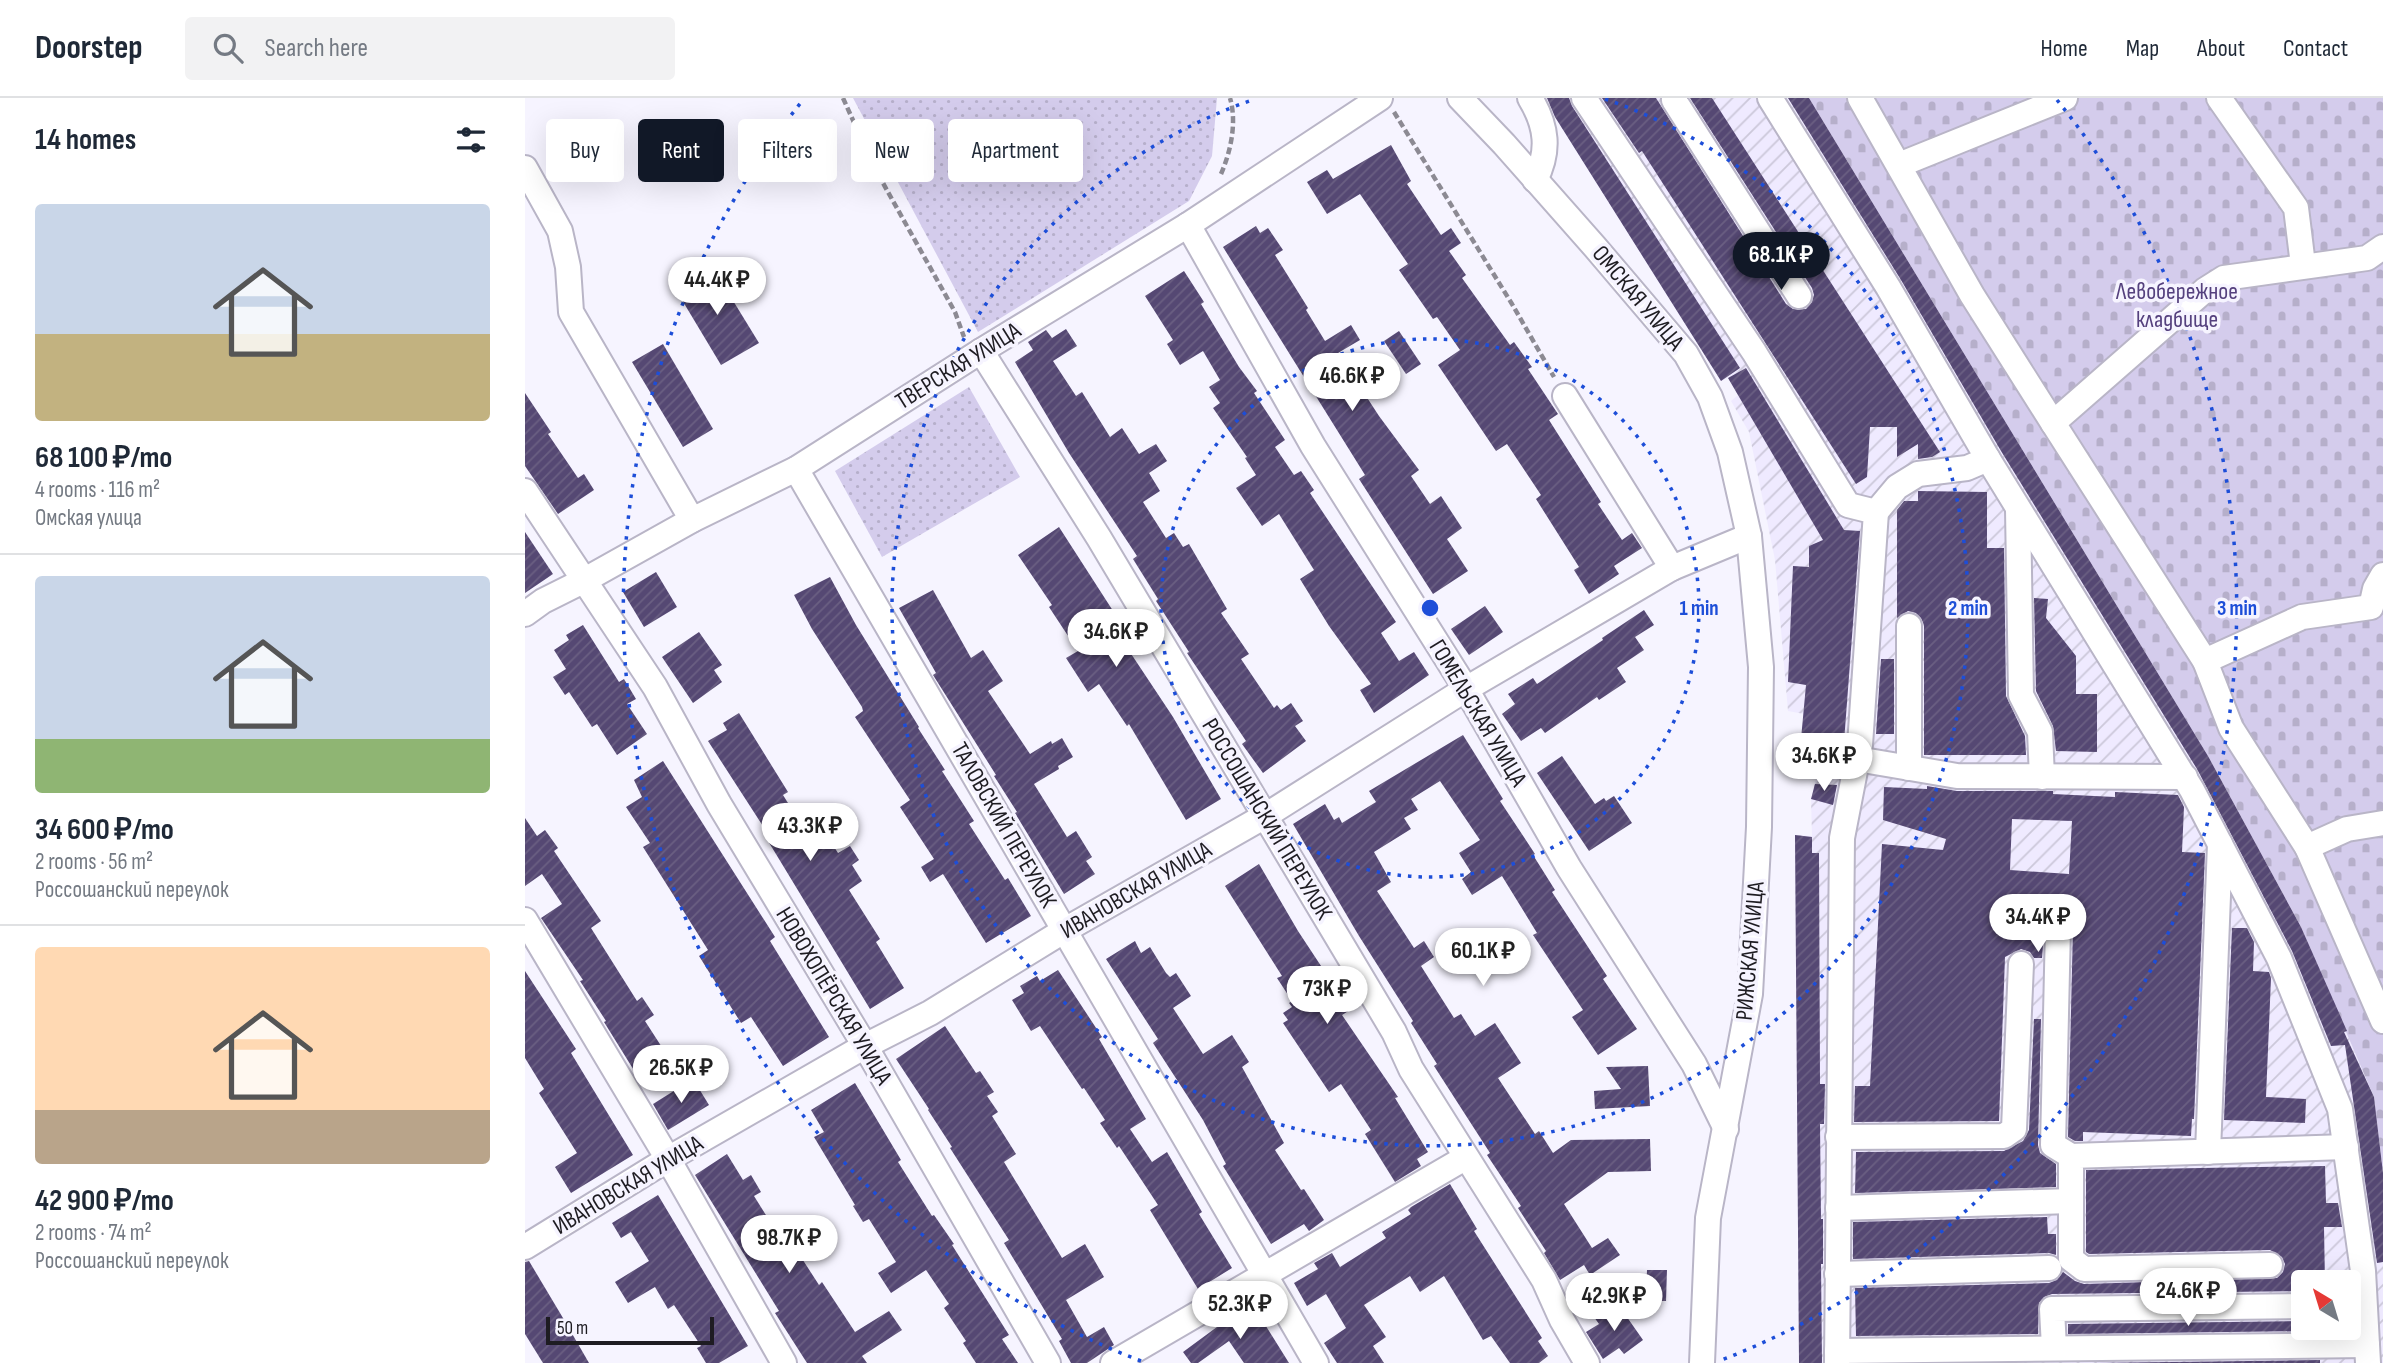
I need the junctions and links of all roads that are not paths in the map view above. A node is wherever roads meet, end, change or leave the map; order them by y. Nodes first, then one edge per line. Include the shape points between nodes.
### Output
1 (1460, 98) edge
2 (1530, 98) edge
3 (1584, 98) edge
4 (1675, 98) edge
5 (1770, 98) edge
6 (1860, 98) edge
7 (2064, 98) edge
8 (2219, 98) edge
9 (1386, 104) edge
10 (1899, 165) junction
11 (525, 168) edge
12 (1535, 180) junction
13 (1188, 225) junction
14 (2383, 247) edge
15 (2303, 265) junction
16 (1799, 296) dead end
17 (976, 354) junction
18 (1565, 396) road end
19 (2053, 423) junction
20 (1988, 459) junction
21 (796, 470) junction
22 (525, 491) edge
23 (2018, 508) junction
24 (1876, 512) junction
25 (692, 520) junction
26 (1749, 536) junction
27 (1672, 568) junction
28 (2383, 575) edge
29 (583, 581) junction
30 (2377, 612) edge
31 (525, 614) edge
32 (1909, 626) dead end
33 (2206, 661) junction
34 (1466, 689) junction
35 (1857, 759) junction
36 (1909, 768) junction
37 (2042, 776) junction
38 (2185, 777) junction
39 (1265, 816) junction
40 (2383, 823) edge
41 (2220, 844) junction
42 (2307, 847) junction
43 (525, 920) edge
44 (2057, 928) dead end
45 (1065, 930) junction
46 (2021, 964) dead end
47 (2383, 1021) edge
48 (865, 1046) junction
49 (1725, 1129) junction
50 (1838, 1137) junction
51 (2346, 1147) junction
52 (2208, 1152) junction
53 (2071, 1156) junction
54 (1465, 1158) junction
55 (668, 1159) junction
56 (2071, 1201) junction
57 (1838, 1208) junction
58 (525, 1247) edge
59 (2270, 1265) dead end
60 (2049, 1268) dead end
61 (1264, 1273) junction
62 (1837, 1274) junction
63 (2361, 1282) edge
64 (2291, 1306) edge
65 (2361, 1325) edge
66 (2054, 1349) junction
67 (2367, 1354) edge
68 (1837, 1357) edge
69 (784, 1363) edge
70 (1048, 1363) edge
71 (1113, 1363) edge
72 (1316, 1363) edge
73 (1587, 1363) edge
74 (1702, 1363) edge

1 - 12 street, ОМСКАЯ УЛИЦА
2 - 12 street via 1539,116 1546,155
3 - 24 street via 1754,352 1848,505
4 - 16 street
5 - 20 street
6 - 10 street
7 - 10 street
8 - 15 street via 2296,208
9 - 13 street, ТВЕРСКАЯ УЛИЦА
10 - 19 street via 1972,295
11 - 25 street via 560,232 571,312
12 - 26 street, ОМСКАЯ УЛИЦА via 1686,354 1710,397 1730,452
13 - 17 street, ТВЕРСКАЯ УЛИЦА
13 - 34 street, ГОМЕЛЬСКАЯ УЛИЦА via 1313,446
14 - 15 street via 2367,258
15 - 19 street via 2224,278 2205,290
17 - 21 street, ТВЕРСКАЯ УЛИЦА
17 - 39 street, РОССОШАНСКИЙ ПЕРЕУЛОК via 1099,538
18 - 27 street
19 - 33 street
20 - 23 street
20 - 24 street via 1967,468 1917,474 1897,487
21 - 25 street, ТВЕРСКАЯ УЛИЦА
21 - 45 street, ТАЛОВСКИЙ ПЕРЕУЛОК
22 - 29 street, НОВОХОПЁРСКАЯ УЛИЦА
23 - 37 street via 2021,695 2040,732
23 - 38 street
24 - 35 street
25 - 29 street, ТВЕРСКАЯ УЛИЦА
26 - 27 street, ИВАНОВСКАЯ УЛИЦА
26 - 49 street, РИЖСКАЯ УЛИЦА via 1761,667 1759,827 1750,994
27 - 34 street, ИВАНОВСКАЯ УЛИЦА
28 - 30 street via 2375,589
29 - 31 street, ТВЕРСКАЯ УЛИЦА
29 - 48 street, НОВОХОПЁРСКАЯ УЛИЦА via 655,687 719,804
30 - 33 street via 2302,617
32 - 36 street
33 - 42 street via 2231,728
34 - 39 street, ИВАНОВСКАЯ УЛИЦА
34 - 49 street, ГОМЕЛЬСКАЯ УЛИЦА via 1569,867 1693,1064
35 - 36 street
35 - 50 street via 1842,838
36 - 37 street via 1957,776
37 - 38 street
38 - 41 street
39 - 45 street, ИВАНОВСКАЯ УЛИЦА
39 - 54 street, РОССОШАНСКИЙ ПЕРЕУЛОК
40 - 42 street via 2347,829
41 - 51 street via 2279,958 2340,1109
41 - 52 street
42 - 47 street
43 - 55 street
44 - 53 street via 2053,1145
45 - 48 street, ИВАНОВСКАЯ УЛИЦА via 929,1013
45 - 61 street, ТАЛОВСКИЙ ПЕРЕУЛОК
46 - 50 street via 2014,1129 2004,1136
48 - 55 street, ИВАНОВСКАЯ УЛИЦА
48 - 70 street, НОВОХОПЁРСКАЯ УЛИЦА
49 - 74 street, РИЖСКАЯ УЛИЦА via 1708,1218
50 - 57 street
51 - 52 street
51 - 63 street
52 - 53 street
53 - 56 street
54 - 61 street
54 - 73 street, РОССОШАНСКИЙ ПЕРЕУЛОК via 1544,1280
55 - 58 street, ИВАНОВСКАЯ УЛИЦА
55 - 69 street
56 - 57 street
56 - 59 street via 2071,1259 2084,1269
57 - 62 street
60 - 62 street
61 - 71 street
61 - 72 street, ТАЛОВСКИЙ ПЕРЕУЛОК
62 - 68 street
64 - 66 street via 2052,1309
65 - 67 street
66 - 67 street
66 - 68 street

